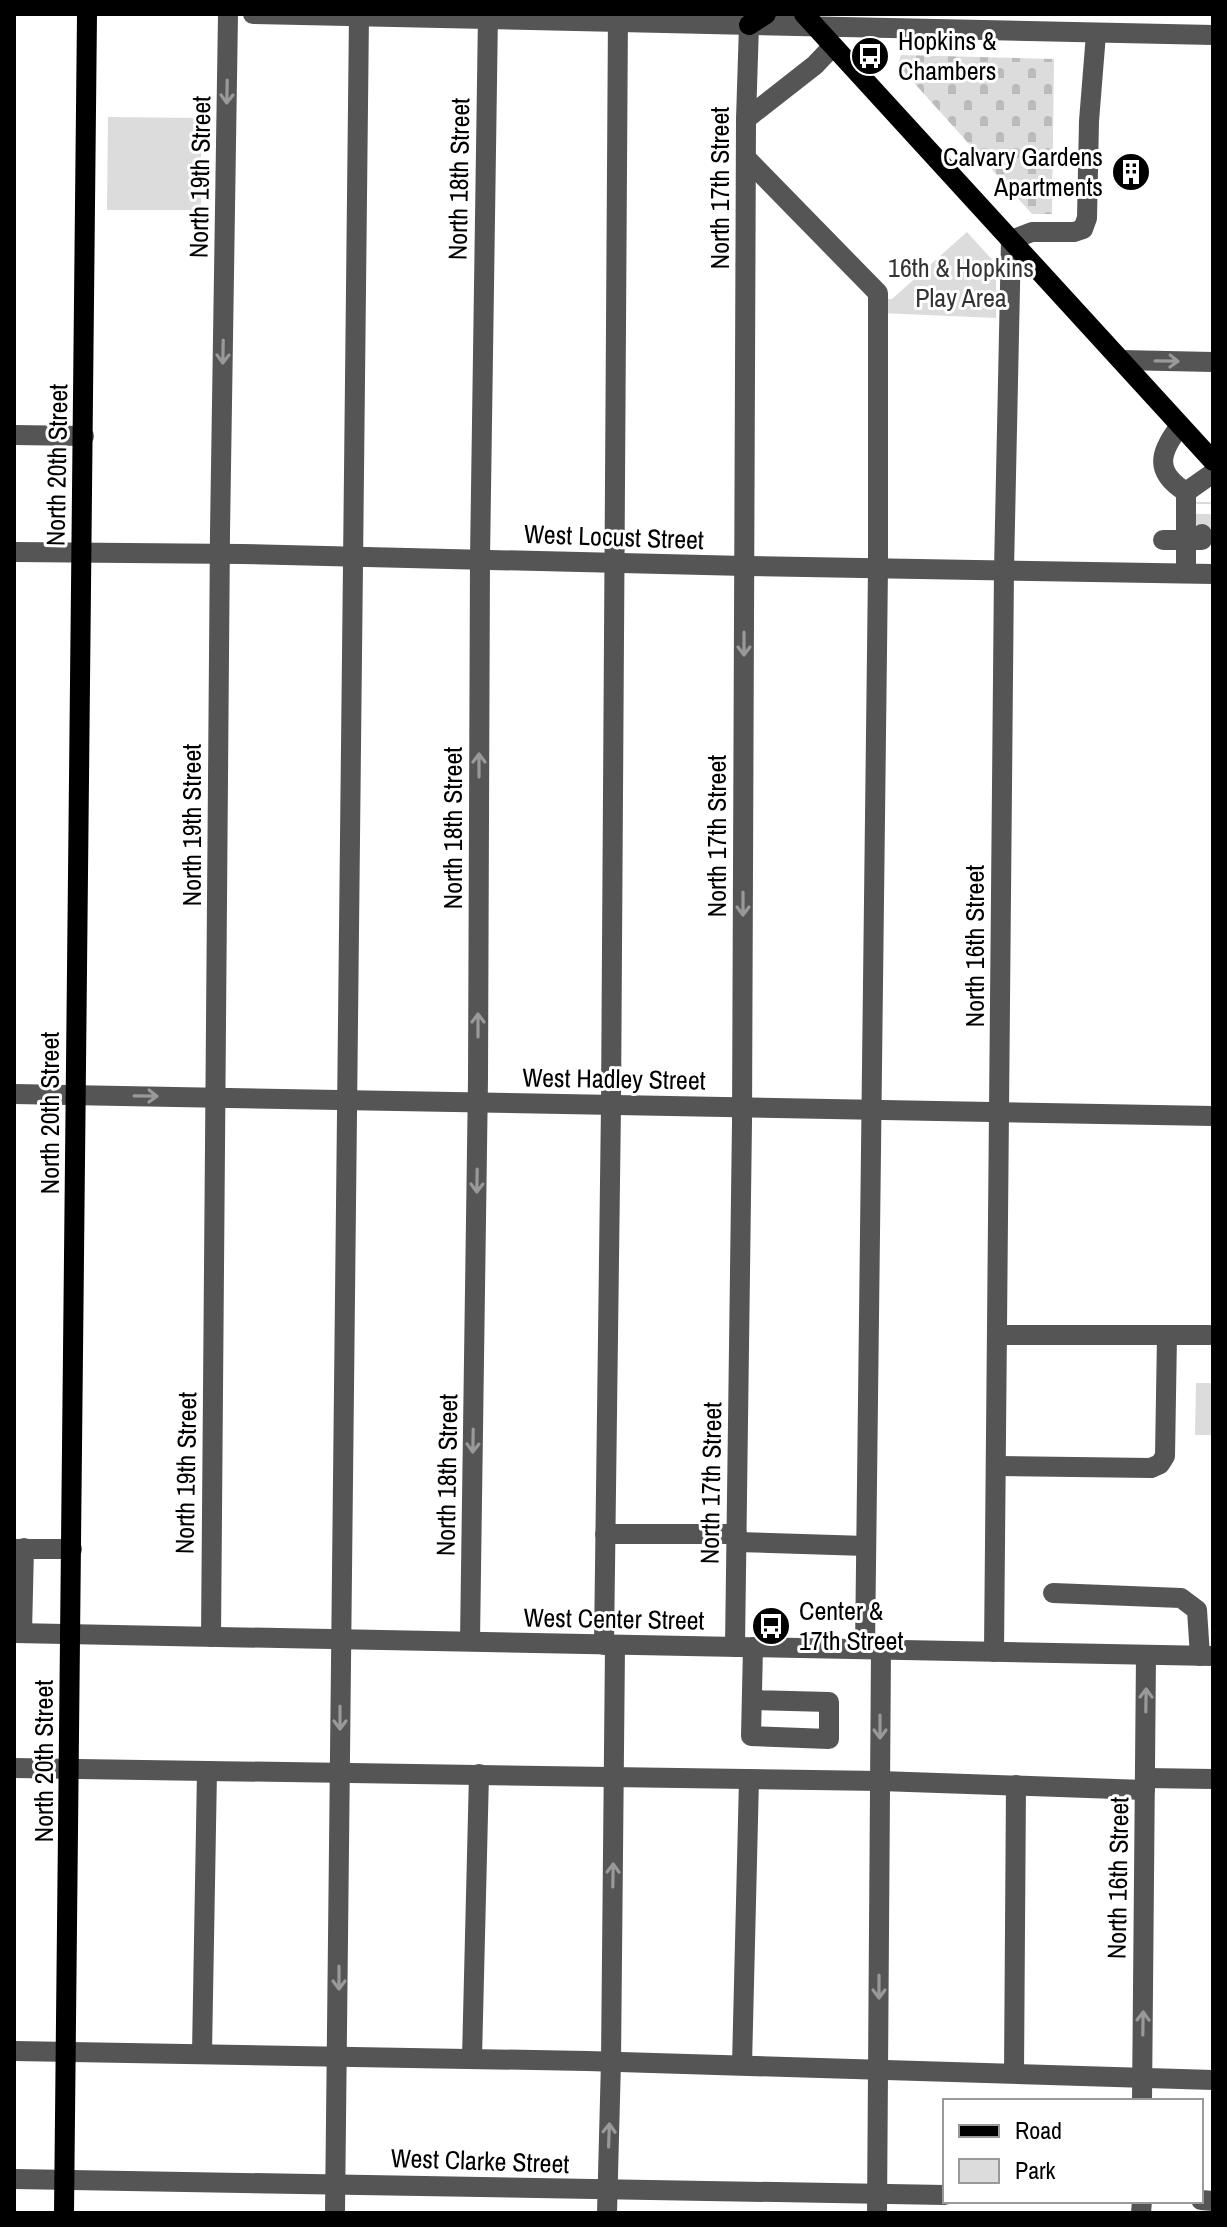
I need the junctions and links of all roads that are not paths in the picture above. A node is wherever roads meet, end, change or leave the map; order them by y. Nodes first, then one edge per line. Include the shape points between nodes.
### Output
1 (87, 14) edge
2 (228, 14) edge
3 (253, 14) edge
4 (359, 15) edge
5 (488, 16) edge
6 (619, 18) edge
7 (744, 19) edge
8 (810, 20) edge
9 (1096, 34) junction
10 (1213, 35) edge
11 (833, 46) junction
12 (746, 119) junction
13 (746, 158) junction
14 (1011, 240) junction
15 (1121, 360) junction
16 (1213, 362) edge
17 (1180, 426) junction
18 (14, 435) edge
19 (84, 436) junction
20 (1213, 461) edge
21 (1213, 473) edge
22 (1193, 494) junction
23 (1194, 537) junction
24 (1163, 540) dead end
25 (14, 552) edge
26 (81, 552) junction
27 (220, 554) junction
28 (353, 556) junction
29 (480, 559) junction
30 (614, 563) junction
31 (745, 566) junction
32 (878, 568) junction
33 (1004, 570) junction
34 (1186, 573) junction
35 (1213, 574) edge
36 (14, 1094) edge
37 (77, 1095) junction
38 (215, 1097) junction
39 (346, 1100) junction
40 (478, 1103) junction
41 (611, 1105) junction
42 (742, 1107) junction
43 (870, 1110) junction
44 (1000, 1113) junction
45 (1213, 1116) edge
46 (998, 1335) junction
47 (1167, 1335) junction
48 (1213, 1335) edge
49 (997, 1466) junction
50 (605, 1534) junction
51 (737, 1538) junction
52 (866, 1546) junction
53 (19, 1549) edge
54 (72, 1549) junction
55 (1053, 1593) dead end
56 (18, 1633) edge
57 (71, 1635) junction
58 (211, 1637) junction
59 (340, 1640) junction
60 (470, 1641) junction
61 (610, 1645) junction
62 (744, 1647) junction
63 (873, 1649) junction
64 (994, 1652) junction
65 (1146, 1655) junction
66 (1207, 1656) edge
67 (753, 1700) dead end
68 (14, 1768) edge
69 (70, 1768) junction
70 (207, 1771) junction
71 (340, 1772) junction
72 (479, 1774) junction
73 (614, 1777) junction
74 (749, 1779) junction
75 (1213, 1779) edge
76 (880, 1781) junction
77 (1145, 1784) junction
78 (1016, 1785) junction
79 (14, 2051) edge
80 (67, 2052) junction
81 (202, 2053) junction
82 (339, 2057) junction
83 (472, 2058) junction
84 (611, 2061) junction
85 (742, 2065) junction
86 (878, 2069) junction
87 (1014, 2073) junction
88 (1143, 2077) junction
89 (1213, 2080) edge
90 (1142, 2099) edge
91 (14, 2179) edge
92 (65, 2180) junction
93 (335, 2183) junction
94 (607, 2190) junction
95 (943, 2195) edge
96 (877, 2204) edge
97 (64, 2213) edge
98 (335, 2213) edge
99 (607, 2213) edge

1 - 19 main road, North 20th Street
2 -> 27 street, North 19th Street
3 - 4 street
4 - 5 street
4 - 28 street
5 - 6 street
5 - 29 street, North 18th Street
6 - 7 street
6 - 30 street
7 - 8 street
7 - 12 street, North 17th Street
8 - 9 street
8 - 11 main road
9 - 10 street
9 - 14 street via 1083,229 1032,232
11 - 12 street
11 - 14 main road
12 - 13 street, North 17th Street
13 - 31 street, North 17th Street
13 - 32 street via 878,293
14 - 15 main road
14 - 33 street, North 16th Street
15 -> 16 street
15 - 17 main road
17 - 20 main road
17 - 22 street via 1162,457 1174,464
18 - 19 street
19 - 26 main road, North 20th Street
21 - 22 street
22 - 23 street
23 - 24 street
23 - 34 street
25 - 26 street, West Locust Street
26 - 27 street, West Locust Street
26 - 37 main road, North 20th Street
27 - 28 street, West Locust Street
27 - 38 street, North 19th Street
28 - 29 street, West Locust Street
28 - 39 street
29 - 30 street, West Locust Street
40 -> 29 street, North 18th Street
30 - 31 street, West Locust Street
30 - 41 street
31 - 32 street, West Locust Street
31 -> 42 street, North 17th Street
32 - 33 street, West Locust Street
32 - 43 street
33 - 34 street, West Locust Street
33 - 44 street, North 16th Street
34 - 35 street, West Locust Street
36 - 37 street, West Hadley Street
37 -> 38 street, West Hadley Street
37 - 54 main road, North 20th Street
38 - 39 street, West Hadley Street
38 - 58 street, North 19th Street
39 - 40 street, West Hadley Street
39 - 59 street
40 - 41 street, West Hadley Street
40 -> 60 street, North 18th Street
41 - 42 street, West Hadley Street
41 - 50 street
42 - 43 street, West Hadley Street
42 - 51 street, North 17th Street
43 - 44 street, West Hadley Street
43 - 52 street
44 - 45 street, West Hadley Street
44 - 46 street, North 16th Street
46 - 47 street
46 - 49 street, North 16th Street
47 - 48 street
47 - 49 street via 1165,1456 1160,1464
49 - 64 street, North 16th Street
50 - 51 street
50 - 61 street
51 - 52 street
51 - 62 street, North 17th Street
52 - 63 street
53 - 54 street
53 - 56 street
54 - 57 main road, North 20th Street
55 - 66 street via 1181,1598 1197,1610
56 - 57 street, West Center Street
57 - 58 street, West Center Street
57 - 69 main road, North 20th Street
58 - 59 street, West Center Street
59 - 60 street, West Center Street
59 -> 71 street
60 - 61 street, West Center Street
61 - 62 street, West Center Street
61 - 73 street
62 - 63 street, West Center Street
62 - 67 street, North 17th Street
63 - 64 street, West Center Street
63 -> 76 street
64 - 65 street, West Center Street
65 - 66 street, West Center Street
77 -> 65 street, North 16th Street
68 - 69 street
69 - 70 street
69 - 80 main road, North 20th Street
70 - 71 street
70 - 81 street
71 - 72 street
71 -> 82 street
72 - 73 street
72 - 83 street
73 - 74 street
84 -> 73 street
74 - 76 street
74 - 85 street
75 - 77 street
76 - 78 street
76 -> 86 street
77 - 78 street
88 -> 77 street, North 16th Street
78 - 87 street
79 - 80 street
80 - 81 street
80 - 92 main road, North 20th Street
81 - 82 street
82 - 83 street
82 - 93 street
83 - 84 street
84 - 85 street
94 -> 84 street
85 - 86 street
86 - 87 street
86 - 96 street
87 - 88 street
88 - 89 street
88 - 90 street, North 16th Street
91 - 92 street, West Clarke Street
92 - 93 street, West Clarke Street
92 - 97 main road, North 20th Street
93 - 94 street, West Clarke Street
93 - 98 street
94 - 96 street, West Clarke Street
94 - 99 street
95 - 96 street, West Clarke Street

